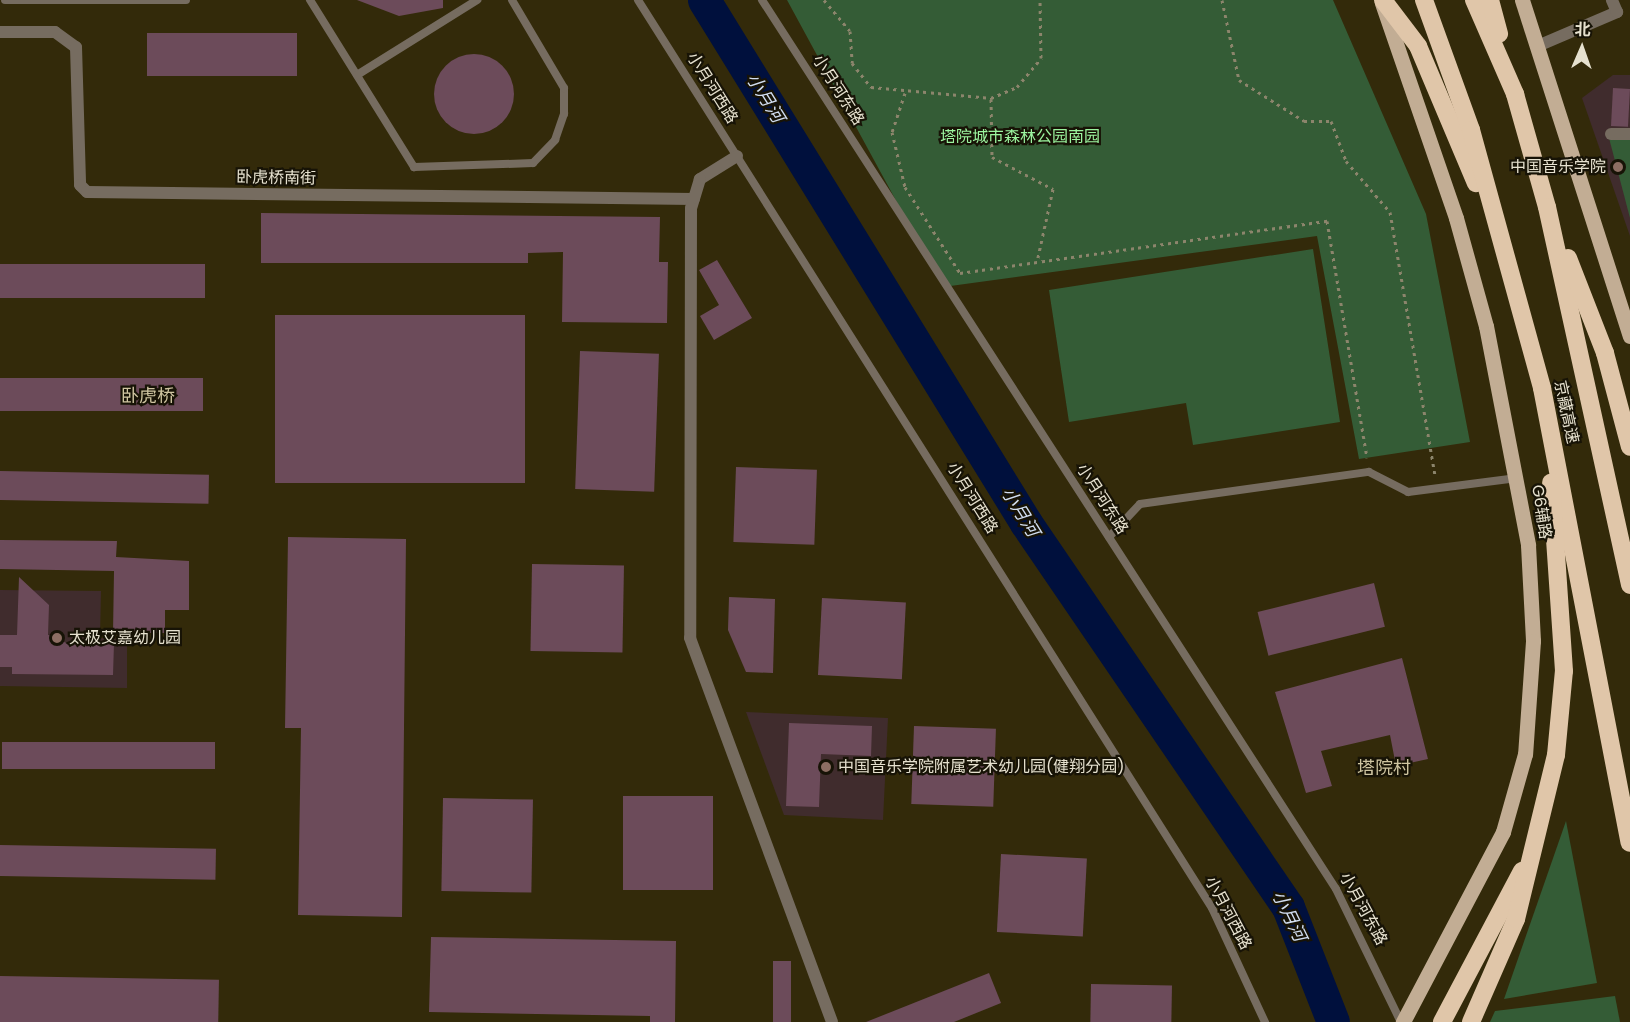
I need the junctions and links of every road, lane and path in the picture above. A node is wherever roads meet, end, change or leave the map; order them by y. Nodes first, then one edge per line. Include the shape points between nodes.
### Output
1 (5, 0) edge
2 (186, 0) edge
3 (310, 0) edge
4 (477, 0) edge
5 (512, 0) edge
6 (638, 0) edge
7 (762, 0) edge
8 (824, 0) edge
9 (1040, 0) edge
10 (1222, 0) edge
11 (1382, 0) edge
12 (1424, 0) edge
13 (1474, 0) edge
14 (1490, 0) edge
15 (1522, 0) edge
16 (1615, 6) edge
17 (1630, 7) edge
18 (0, 32) edge
19 (1540, 45) junction
20 (357, 75) junction
21 (905, 93) junction
22 (1515, 94) junction
23 (991, 98) junction
24 (1611, 134) dead end
25 (1630, 134) edge
26 (737, 156) junction
27 (694, 199) junction
28 (1547, 207) junction
29 (1037, 262) junction
30 (1512, 268) junction
31 (1630, 336) edge
32 (1542, 388) junction
33 (1630, 447) edge
34 (1369, 472) junction
35 (1517, 478) junction
36 (1437, 488) junction
37 (1108, 537) junction
38 (1630, 585) edge
39 (1539, 838) junction
40 (1630, 843) edge
41 (832, 1022) edge
42 (1265, 1022) edge
43 (1402, 1022) edge
44 (1442, 1022) edge
45 (1471, 1022) edge

1 - 2 lane
3 - 20 lane
4 - 20 lane
5 - 20 lane via 564,88 564,114 555,140 533,163 414,166
6 - 26 lane, 小月河西路
7 - 37 lane, 小月河东路
8 - 21 path via 850,31 852,63 871,87
9 - 23 path via 1041,58 1017,87
10 - 36 path via 1239,80 1304,121 1331,121 1346,161 1390,212
11 - 30 highway via 1418,46
11 - 35 main road, G6辅路 via 1456,218 1486,326
12 - 30 highway, 京藏高速
13 - 22 highway, 京藏高速
14 - 22 highway
15 - 19 main road
16 - 17 street
16 - 19 street
18 - 27 street, 卧虎桥南街 via 55,32 76,47 80,185 87,192
19 - 31 main road
21 - 23 path
21 - 29 path via 892,132 905,187 960,273
22 - 28 highway, 京藏高速
23 - 29 path via 992,157 1053,189
24 - 25 street
26 - 27 street via 700,179
26 - 42 lane, 小月河西路 via 1212,908
27 - 41 street via 690,638
28 - 33 highway via 1605,353
28 - 38 highway, 京藏高速
29 - 34 path via 1327,221
30 - 32 highway, 京藏高速
32 - 39 highway via 1564,671
32 - 40 highway, 京藏高速
34 - 36 lane via 1408,492
34 - 37 lane via 1140,504
35 - 36 lane
35 - 43 main road, G6辅路 via 1528,545 1533,641 1525,754 1503,832
37 - 43 lane, 小月河东路 via 1336,889
39 - 44 highway
39 - 45 highway via 1516,919

